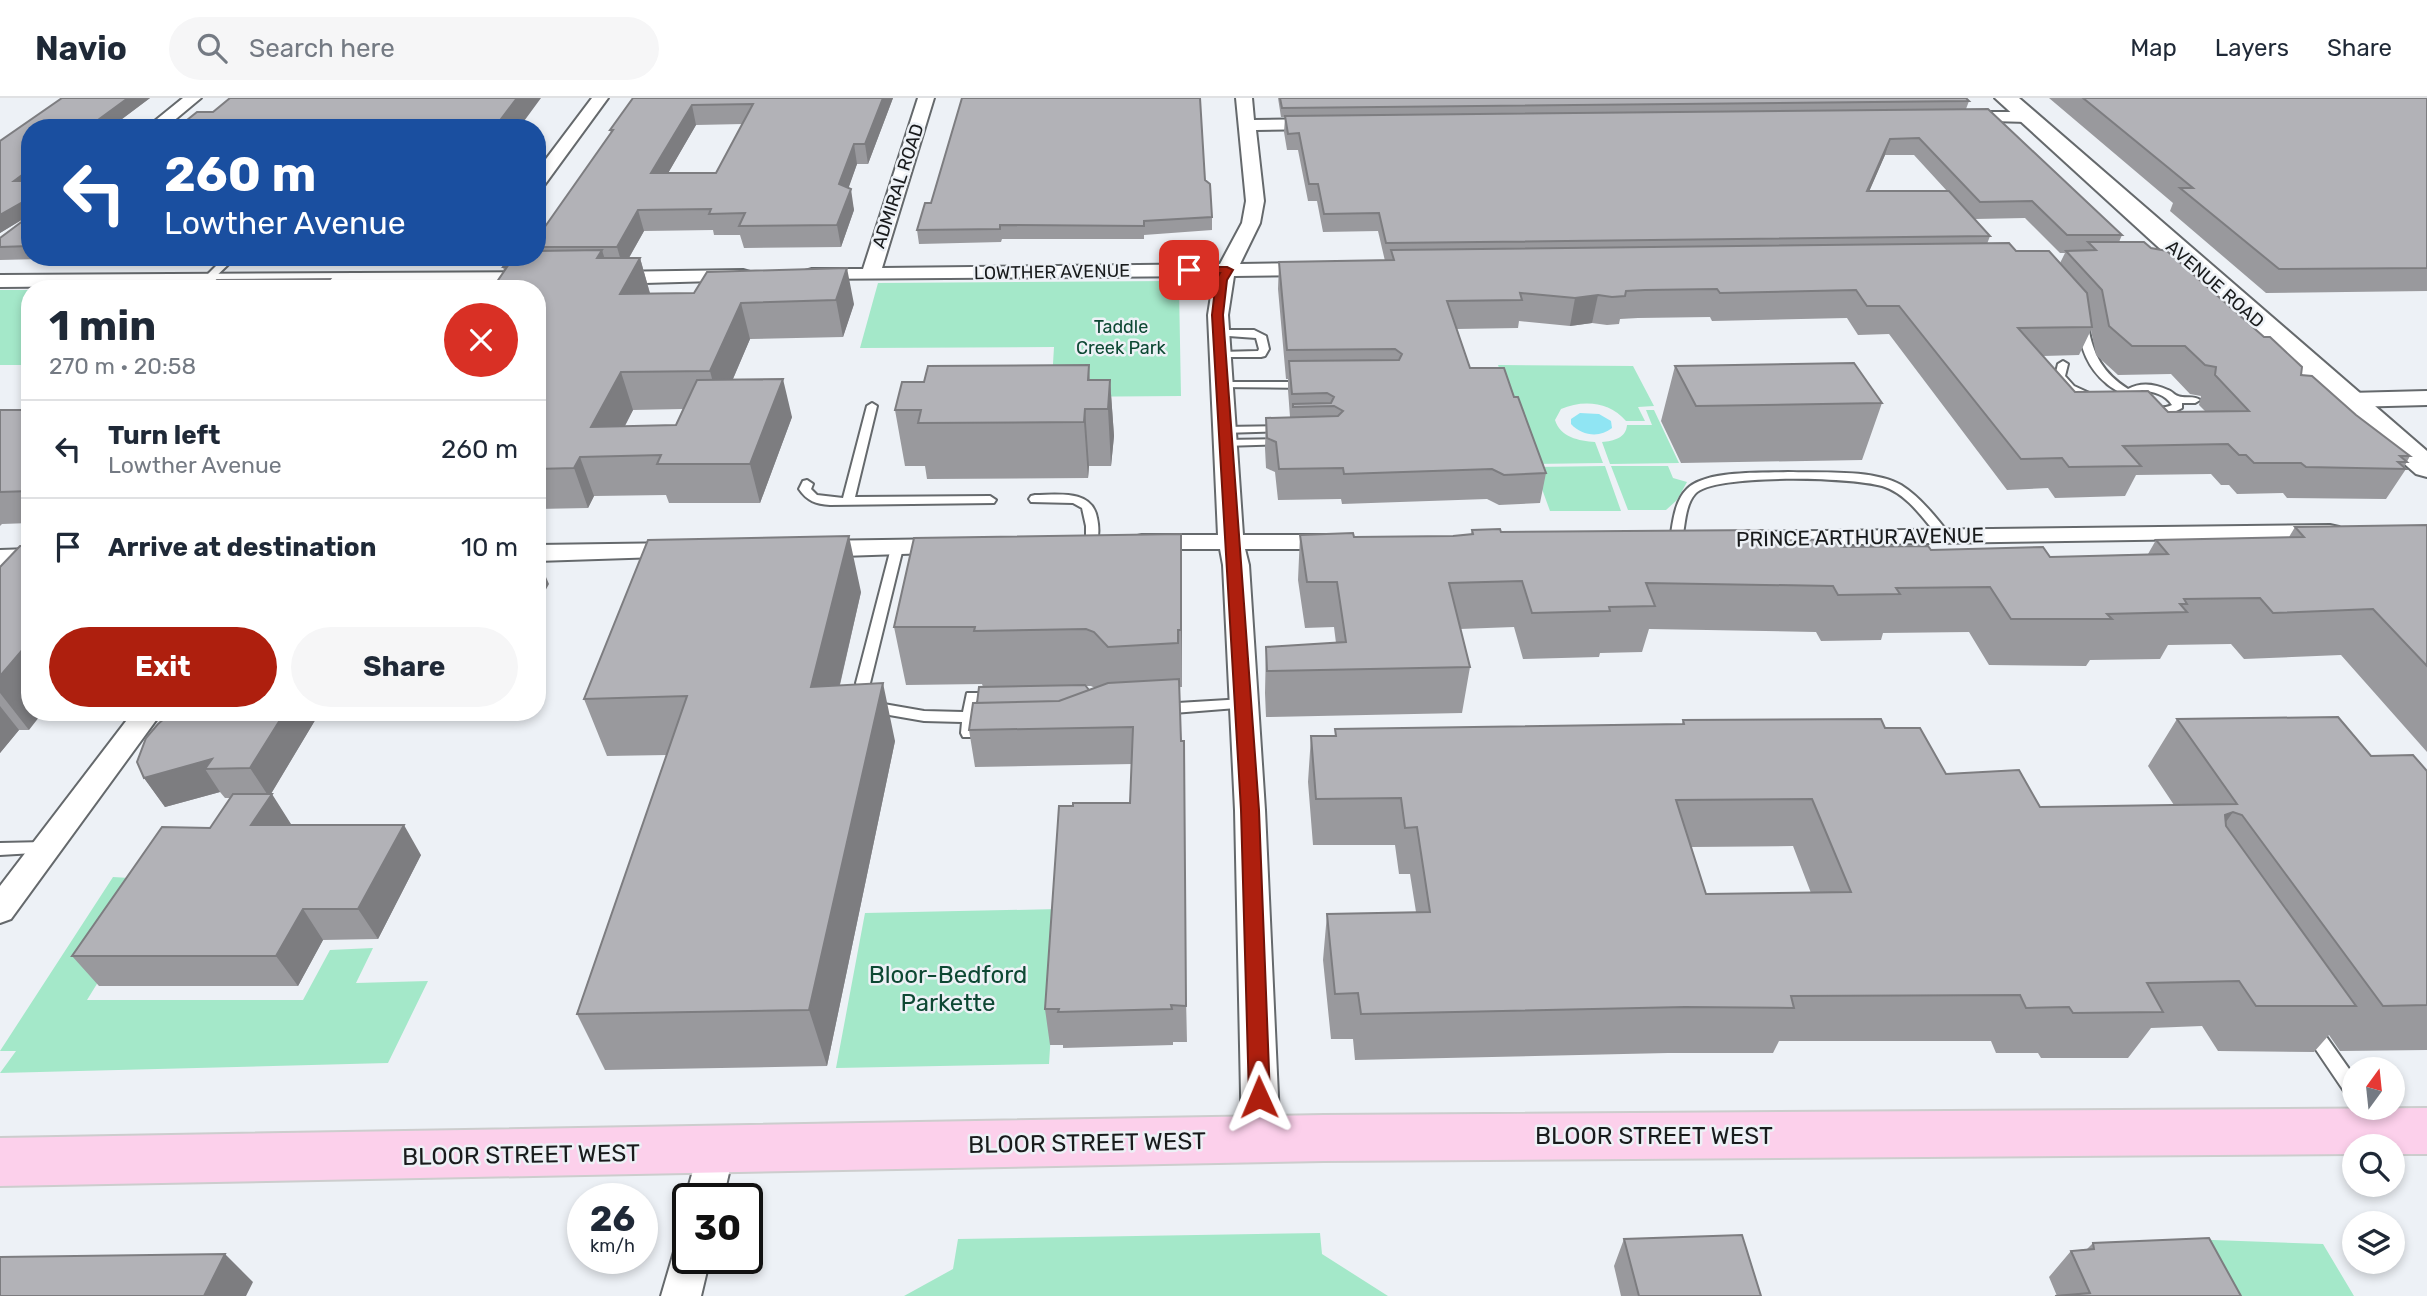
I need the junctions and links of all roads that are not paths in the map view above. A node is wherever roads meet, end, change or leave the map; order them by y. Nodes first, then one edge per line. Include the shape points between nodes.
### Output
1 (193, 98) edge
2 (600, 98) edge
3 (926, 98) edge
4 (1244, 98) edge
5 (2006, 98) edge
6 (1938, 117) edge
7 (2028, 117) junction
8 (166, 119) edge
9 (1340, 124) edge
10 (1247, 125) junction
11 (546, 171) edge
12 (222, 266) edge
13 (1330, 268) edge
14 (1227, 270) junction
15 (871, 274) junction
16 (789, 275) edge
17 (761, 276) edge
18 (561, 278) edge
19 (587, 278) edge
20 (207, 280) edge
21 (528, 280) edge
22 (0, 281) edge
23 (21, 281) edge
24 (2076, 312) edge
25 (1219, 333) junction
26 (1220, 355) junction
27 (2063, 364) dead end
28 (1221, 385) junction
29 (1323, 385) edge
30 (2427, 398) edge
31 (2129, 399) junction
32 (2175, 399) junction
33 (2195, 400) dead end
34 (2338, 400) junction
35 (2103, 401) edge
36 (872, 406) dead end
37 (1299, 428) edge
38 (1224, 437) junction
39 (1296, 442) edge
40 (2427, 467) edge
41 (807, 484) dead end
42 (1035, 499) dead end
43 (990, 500) dead end
44 (848, 501) junction
45 (2357, 531) edge
46 (1944, 535) junction
47 (1648, 540) edge
48 (1676, 540) junction
49 (1231, 541) junction
50 (1359, 541) edge
51 (1092, 543) junction
52 (1064, 544) edge
53 (981, 546) edge
54 (897, 548) junction
55 (788, 549) edge
56 (704, 551) edge
57 (546, 552) edge
58 (21, 557) edge
59 (0, 558) edge
60 (1012, 695) edge
61 (1244, 704) junction
62 (1146, 710) edge
63 (970, 717) junction
64 (141, 721) edge
65 (1008, 732) edge
66 (47, 848) junction
67 (0, 849) edge
68 (0, 910) edge
69 (2306, 1020) edge
70 (2342, 1073) edge
71 (2393, 1127) edge
72 (1261, 1140) junction
73 (0, 1162) edge
74 (709, 1175) edge
75 (686, 1274) edge
76 (681, 1296) edge

1 - 8 street
2 - 11 street
3 - 15 street, ADMIRAL ROAD
4 - 10 street
5 - 7 main road, AVENUE ROAD
6 - 7 street
7 - 34 main road, AVENUE ROAD via 2177,260
9 - 10 street
10 - 14 street via 1255,201 1251,223
12 - 20 lane
13 - 14 street, LOWTHER AVENUE
14 - 15 street, LOWTHER AVENUE
14 - 25 street via 1222,280
15 - 16 street, LOWTHER AVENUE
17 - 19 street
18 - 21 street
22 - 23 street
24 - 31 lane via 2082,320 2086,352 2109,383
25 - 26 street
25 - 26 lane via 1254,332 1261,336 1264,349 1261,354
26 - 28 street
27 - 35 lane via 2060,376 2070,388
28 - 29 lane
28 - 38 street
30 - 34 street
31 - 32 lane via 2134,388 2148,387
31 - 32 lane via 2147,409 2170,411 2178,406
32 - 33 lane
34 - 40 main road, AVENUE ROAD
36 - 44 lane
37 - 38 lane
38 - 39 lane
38 - 49 street
41 - 44 lane via 807,495 815,499
42 - 51 lane via 1080,499 1090,507
43 - 44 lane
45 - 46 street, PRINCE ARTHUR AVENUE
46 - 48 street, PRINCE ARTHUR AVENUE
46 - 48 lane via 1905,493 1865,478 1724,478 1699,484 1689,494
47 - 48 street, PRINCE ARTHUR AVENUE
49 - 50 street
49 - 51 street
49 - 61 street
51 - 52 street
53 - 54 street
54 - 55 street
54 - 63 lane via 863,683 872,707 924,716
56 - 57 street
58 - 59 street
60 - 63 lane via 972,696
61 - 62 lane
61 - 72 street
63 - 65 lane via 968,733
64 - 66 street
66 - 67 lane
66 - 68 street
69 - 70 lane
71 - 72 main road, BLOOR STREET WEST
72 - 74 main road, BLOOR STREET WEST
73 - 74 main road, BLOOR STREET WEST
75 - 76 street

